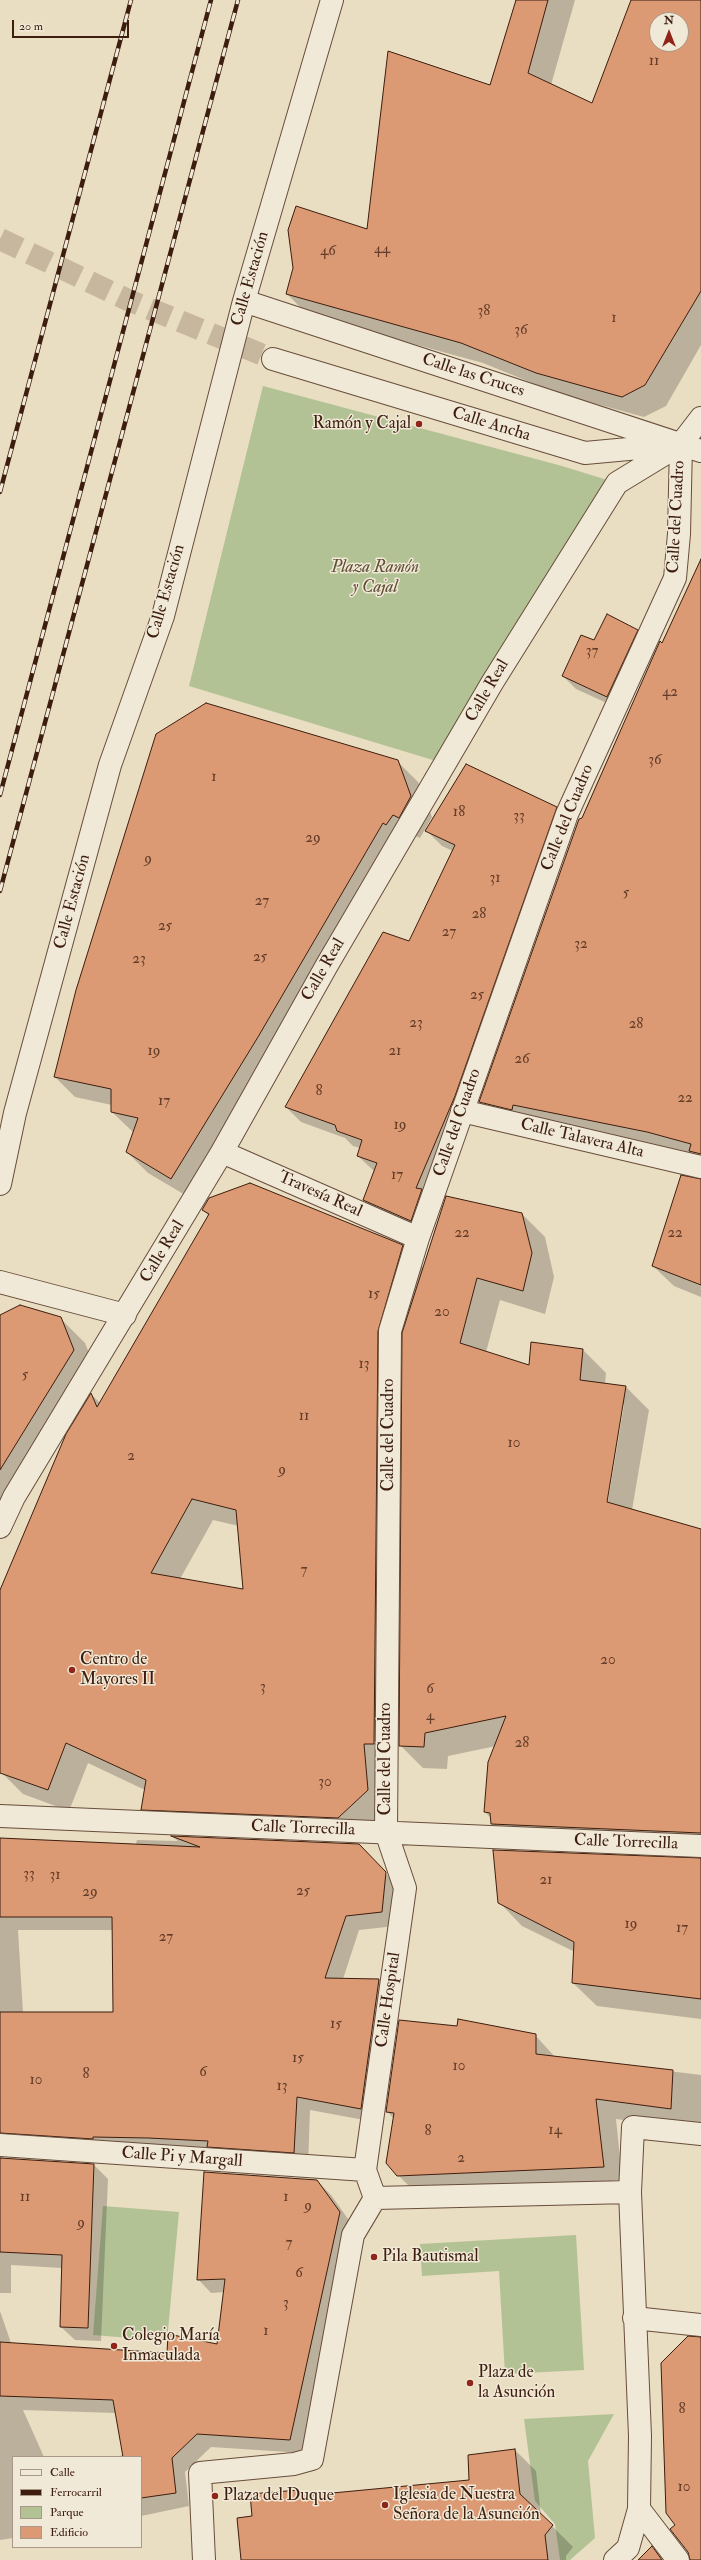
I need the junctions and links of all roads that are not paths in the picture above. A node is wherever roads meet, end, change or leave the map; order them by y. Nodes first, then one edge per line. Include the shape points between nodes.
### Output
1 (332, 0) edge
2 (244, 301) junction
3 (273, 359) tunnel mouth
4 (701, 418) edge
5 (691, 448) edge
6 (462, 1111) junction
7 (222, 1152) junction
8 (701, 1167) edge
9 (0, 1184) edge
10 (418, 1238) junction
11 (0, 1282) edge
12 (125, 1316) junction
13 (0, 1527) edge
14 (0, 1816) edge
15 (386, 1832) junction
16 (701, 1846) edge
17 (701, 2134) edge
18 (0, 2145) edge
19 (365, 2170) junction
20 (630, 2192) junction
21 (375, 2198) junction
22 (634, 2318) junction
23 (701, 2325) edge
24 (639, 2510) junction
25 (204, 2560) edge
26 (615, 2560) edge
27 (678, 2560) edge

1 - 2 street, Calle Estación
2 - 5 street, Calle las Cruces
2 - 9 street, Calle Estación via 163,616 110,765 15,1113
3 - 5 street, Calle Ancha via 585,453
4 - 5 street
5 - 6 street, Calle del Cuadro via 675,578 567,814
5 - 7 street, Calle Real via 617,483 492,683 326,965
6 - 8 street, Calle Talavera Alta
6 - 10 street, Calle del Cuadro
7 - 10 street, Travesía Real
7 - 12 street, Calle Real
10 - 15 street, Calle del Cuadro via 390,1331
11 - 12 street
12 - 13 street, Calle Real via 14,1497
14 - 15 street, Calle Torrecilla
15 - 16 street, Calle Torrecilla
15 - 19 street, Calle Hospital via 405,1888
17 - 20 street via 632,2128
18 - 19 street, Calle Pi y Margall
19 - 21 street
20 - 21 street
20 - 22 street
21 - 25 street via 353,2235 312,2459 294,2464 200,2473
22 - 23 street
22 - 24 street via 640,2436
24 - 26 street via 628,2548
24 - 27 street

